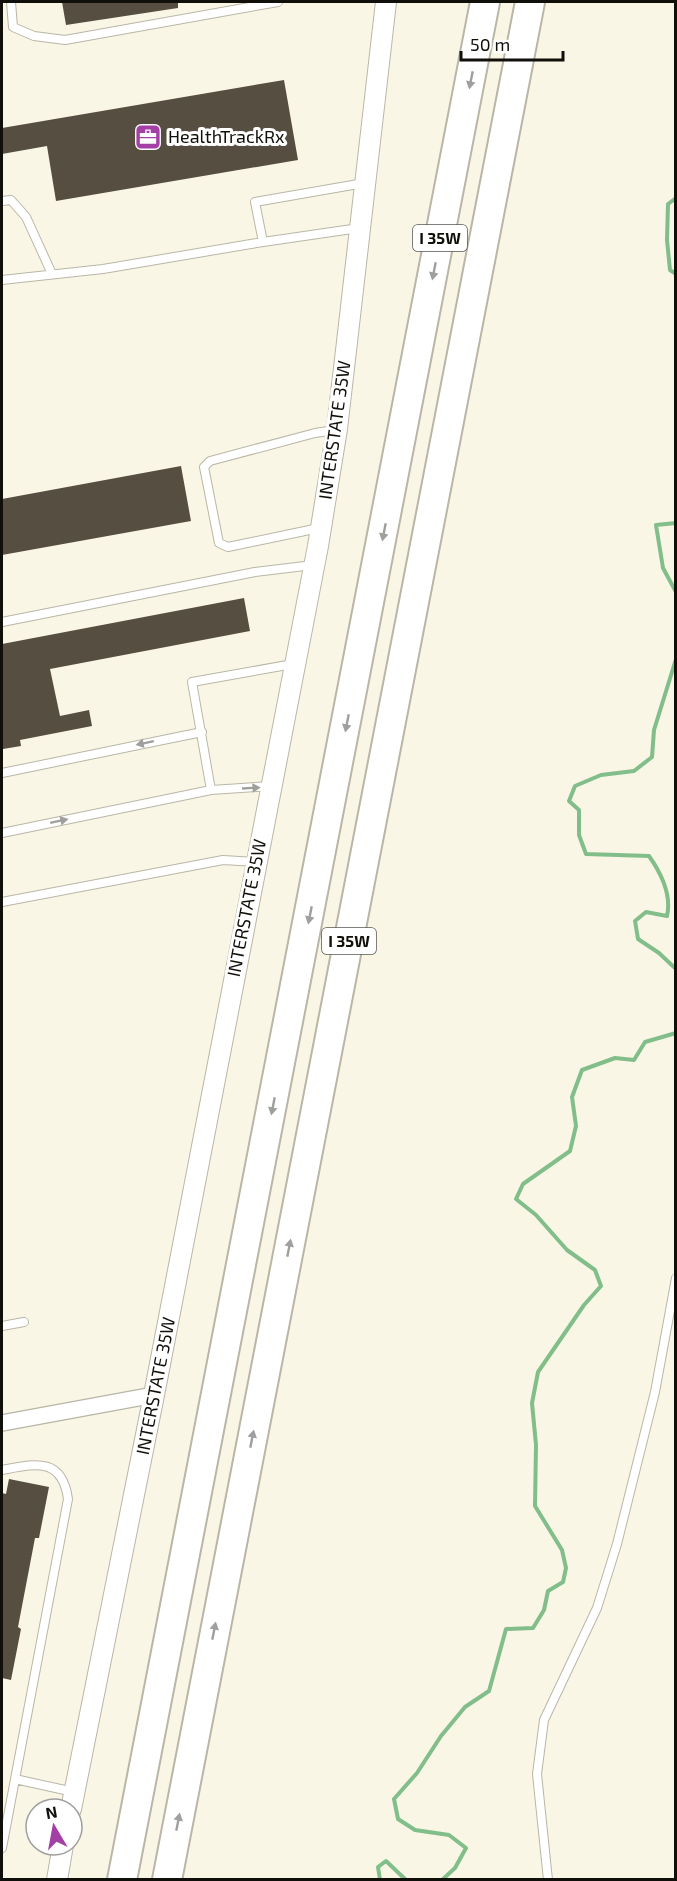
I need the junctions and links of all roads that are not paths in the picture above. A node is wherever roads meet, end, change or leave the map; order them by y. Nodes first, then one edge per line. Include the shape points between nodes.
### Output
1 (11, 2) edge
2 (278, 2) edge
3 (386, 2) edge
4 (485, 2) edge
5 (530, 2) edge
6 (366, 183) junction
7 (2, 201) edge
8 (360, 228) junction
9 (263, 242) junction
10 (52, 274) junction
11 (2, 280) edge
12 (337, 429) junction
13 (321, 528) junction
14 (315, 565) junction
15 (2, 622) edge
16 (296, 664) junction
17 (202, 732) junction
18 (2, 772) edge
19 (271, 786) junction
20 (211, 790) junction
21 (2, 833) edge
22 (256, 862) junction
23 (2, 902) edge
24 (675, 1278) edge
25 (24, 1322) dead end
26 (2, 1326) edge
27 (154, 1395) junction
28 (2, 1423) edge
29 (2, 1470) edge
30 (15, 1779) junction
31 (64, 1797) edge
32 (73, 1797) edge
33 (2, 1848) edge
34 (61, 1857) edge
35 (57, 1880) edge
36 (122, 1880) edge
37 (167, 1880) edge
38 (548, 1880) edge

1 - 2 lane via 13,27 34,36 65,40
3 - 6 street, INTERSTATE 35W
4 -> 36 highway, I 35W
37 -> 5 highway, I 35W
6 - 8 street, INTERSTATE 35W
6 - 9 lane via 255,202
7 - 10 lane via 11,200 26,217
8 - 9 lane
8 - 12 street, INTERSTATE 35W
9 - 10 lane
10 - 11 lane
12 - 13 street, INTERSTATE 35W
12 - 13 lane via 210,461 204,467 219,543 228,547
13 - 14 street, INTERSTATE 35W
14 - 15 lane via 255,572
14 - 16 street, INTERSTATE 35W
16 - 17 lane via 192,682
16 - 19 street, INTERSTATE 35W
17 -> 18 lane
17 - 20 lane
20 -> 19 lane
19 - 22 street, INTERSTATE 35W
21 -> 20 lane
22 - 23 lane via 223,860
22 - 27 street, INTERSTATE 35W
24 - 38 lane via 654,1392 617,1544 597,1608 544,1720 537,1774
25 - 26 lane
27 - 28 street
27 - 32 street, INTERSTATE 35W
29 - 30 lane via 33,1464 51,1468 60,1475 68,1499
30 - 31 lane
30 - 33 lane
34 - 35 street

